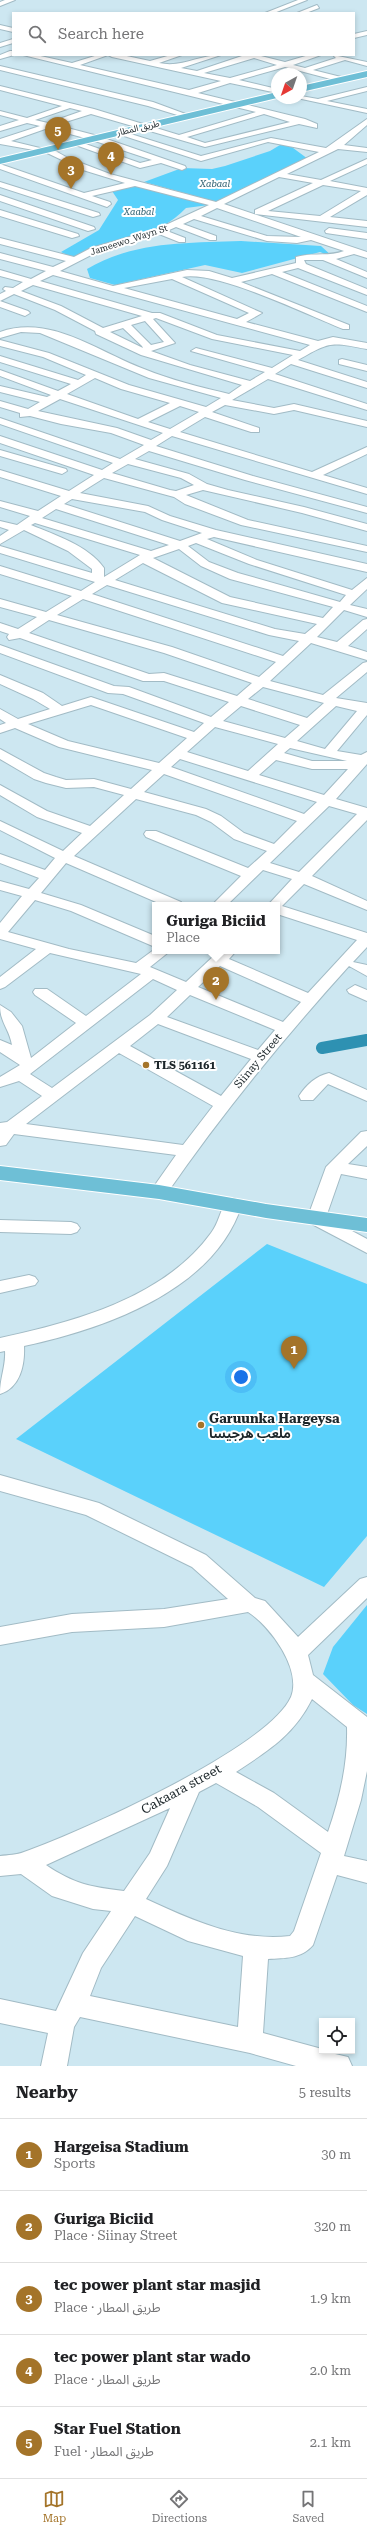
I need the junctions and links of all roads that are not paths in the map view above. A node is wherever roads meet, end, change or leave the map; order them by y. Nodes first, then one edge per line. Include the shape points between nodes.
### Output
1 (12, 0) edge
2 (301, 1) edge
3 (0, 4) edge
4 (271, 12) edge
5 (303, 12) edge
6 (367, 25) edge
7 (0, 27) edge
8 (355, 27) edge
9 (12, 30) edge
10 (0, 33) edge
11 (367, 33) edge
12 (355, 36) edge
13 (12, 41) edge
14 (0, 46) edge
15 (12, 52) edge
16 (12, 52) edge
17 (30, 56) edge
18 (35, 56) edge
19 (66, 56) edge
20 (102, 56) edge
21 (118, 56) edge
22 (137, 56) edge
23 (175, 56) edge
24 (214, 56) edge
25 (251, 56) edge
26 (314, 56) edge
27 (337, 56) edge
28 (0, 57) edge
29 (130, 58) junction
30 (345, 58) junction
31 (52, 61) junction
32 (151, 63) junction
33 (286, 64) junction
34 (367, 64) edge
35 (73, 66) junction
36 (0, 68) edge
37 (173, 68) junction
38 (299, 68) edge
39 (307, 69) edge
40 (94, 70) junction
41 (307, 71) edge
42 (16, 72) junction
43 (200, 72) junction
44 (367, 74) edge
45 (116, 75) junction
46 (211, 76) junction
47 (0, 77) edge
48 (38, 77) junction
49 (137, 80) junction
50 (60, 81) junction
51 (231, 81) junction
52 (338, 81) junction
53 (149, 83) junction
54 (79, 86) junction
55 (171, 88) junction
56 (307, 88) edge
57 (0, 89) edge
58 (271, 90) edge
59 (366, 90) edge
60 (190, 93) junction
61 (22, 94) junction
62 (110, 94) junction
63 (271, 96) edge
64 (7, 99) dead end
65 (43, 99) junction
66 (307, 99) edge
67 (316, 101) junction
68 (148, 103) junction
69 (30, 104) dead end
70 (238, 104) junction
71 (70, 106) junction
72 (17, 109) dead end
73 (90, 111) junction
74 (265, 111) junction
75 (367, 111) edge
76 (1, 114) edge
77 (101, 114) junction
78 (187, 116) junction
79 (29, 120) junction
80 (302, 121) junction
81 (367, 121) edge
82 (50, 126) junction
83 (143, 126) junction
84 (0, 130) edge
85 (120, 132) junction
86 (295, 134) junction
87 (179, 137) junction
88 (95, 138) junction
89 (271, 140) junction
90 (1, 141) edge
91 (74, 143) junction
92 (337, 146) junction
93 (45, 150) junction
94 (367, 150) edge
95 (328, 151) junction
96 (185, 155) junction
97 (0, 161) edge
98 (162, 161) junction
99 (367, 161) edge
100 (0, 166) edge
101 (182, 168) dead end
102 (278, 175) junction
103 (46, 181) junction
104 (323, 182) junction
105 (135, 183) junction
106 (0, 184) edge
107 (17, 190) junction
108 (367, 190) edge
109 (85, 195) junction
110 (0, 196) edge
111 (107, 204) dead end
112 (216, 204) junction
113 (0, 213) edge
114 (254, 214) junction
115 (96, 215) dead end
116 (194, 216) junction
117 (320, 220) junction
118 (175, 224) junction
119 (367, 224) edge
120 (91, 229) dead end
121 (289, 229) junction
122 (160, 231) junction
123 (0, 232) edge
124 (75, 236) dead end
125 (367, 236) edge
126 (312, 237) junction
127 (212, 238) dead end
128 (182, 240) dead end
129 (0, 241) edge
130 (367, 242) edge
131 (19, 245) junction
132 (340, 247) junction
133 (354, 251) junction
134 (0, 254) edge
135 (56, 255) junction
136 (367, 255) edge
137 (327, 259) junction
138 (75, 260) junction
139 (299, 265) junction
140 (272, 271) junction
141 (55, 272) junction
142 (0, 273) edge
143 (367, 275) edge
144 (173, 276) junction
145 (232, 281) junction
146 (34, 282) junction
147 (144, 282) junction
148 (0, 286) edge
149 (109, 287) junction
150 (164, 290) dead end
151 (14, 291) junction
152 (367, 292) edge
153 (178, 295) dead end
154 (85, 296) junction
155 (0, 298) edge
156 (237, 302) junction
157 (0, 304) edge
158 (206, 306) junction
159 (58, 308) junction
160 (187, 308) junction
161 (108, 312) dead end
162 (25, 313) dead end
163 (363, 314) edge
164 (152, 316) junction
165 (236, 323) junction
166 (128, 324) junction
167 (346, 327) junction
168 (254, 328) junction
169 (16, 331) junction
170 (104, 331) junction
171 (0, 335) edge
172 (70, 340) junction
173 (229, 340) junction
174 (332, 340) junction
175 (0, 343) edge
176 (318, 344) junction
177 (367, 346) edge
178 (142, 350) junction
179 (196, 351) dead end
180 (303, 354) junction
181 (46, 355) junction
182 (109, 358) junction
183 (0, 359) edge
184 (291, 361) junction
185 (342, 362) dead end
186 (128, 367) junction
187 (367, 368) edge
188 (0, 373) edge
189 (269, 373) junction
190 (99, 376) junction
191 (342, 376) junction
192 (78, 383) junction
193 (249, 384) junction
194 (367, 385) edge
195 (0, 389) edge
196 (56, 394) junction
197 (229, 397) junction
198 (45, 400) junction
199 (353, 401) junction
200 (179, 403) junction
201 (0, 404) edge
202 (367, 408) edge
203 (30, 411) junction
204 (205, 412) junction
205 (140, 422) junction
206 (2, 423) edge
207 (367, 424) edge
208 (255, 430) dead end
209 (172, 432) junction
210 (0, 439) edge
211 (150, 446) junction
212 (367, 450) edge
213 (0, 453) edge
214 (125, 461) junction
215 (0, 473) edge
216 (103, 474) junction
217 (314, 475) junction
218 (93, 480) junction
219 (203, 486) junction
220 (367, 491) edge
221 (177, 494) junction
222 (70, 495) junction
223 (0, 504) edge
224 (346, 504) junction
225 (55, 505) junction
226 (367, 510) edge
227 (36, 517) junction
228 (0, 524) edge
229 (21, 527) junction
230 (367, 528) edge
231 (213, 533) junction
232 (197, 539) junction
233 (0, 541) edge
234 (180, 544) junction
235 (0, 549) edge
236 (367, 549) edge
237 (147, 556) junction
238 (367, 568) edge
239 (0, 570) edge
240 (103, 579) junction
241 (367, 582) edge
242 (354, 594) junction
243 (82, 596) junction
244 (0, 603) edge
245 (342, 606) junction
246 (367, 612) edge
247 (45, 617) junction
248 (326, 622) junction
249 (367, 623) edge
250 (0, 627) edge
251 (18, 634) junction
252 (308, 639) junction
253 (339, 647) junction
254 (0, 648) edge
255 (367, 656) edge
256 (191, 658) junction
257 (285, 662) junction
258 (367, 666) edge
259 (164, 677) junction
260 (148, 678) junction
261 (0, 679) edge
262 (262, 682) junction
263 (119, 690) junction
264 (330, 700) junction
265 (91, 701) junction
266 (239, 701) junction
267 (366, 708) edge
268 (62, 711) junction
269 (0, 713) edge
270 (213, 722) junction
271 (308, 723) junction
272 (16, 724) junction
273 (0, 729) edge
274 (197, 737) junction
275 (287, 743) junction
276 (0, 753) edge
277 (179, 754) junction
278 (328, 754) junction
279 (275, 755) junction
280 (364, 760) edge
281 (164, 769) junction
282 (249, 777) junction
283 (137, 794) junction
284 (4, 796) edge
285 (326, 801) junction
286 (367, 812) edge
287 (306, 820) junction
288 (0, 825) edge
289 (92, 832) junction
290 (151, 834) dead end
291 (276, 850) junction
292 (64, 857) junction
293 (0, 858) edge
294 (257, 870) junction
295 (48, 876) junction
296 (303, 878) junction
297 (0, 885) edge
298 (33, 894) junction
299 (169, 902) edge
300 (222, 902) edge
301 (278, 902) edge
302 (367, 906) edge
303 (280, 910) edge
304 (0, 933) edge
305 (367, 938) edge
306 (152, 941) edge
307 (47, 948) junction
308 (159, 954) edge
309 (223, 955) edge
310 (146, 970) junction
311 (0, 984) edge
312 (188, 989) junction
313 (41, 992) dead end
314 (310, 1000) junction
315 (0, 1010) edge
316 (156, 1018) junction
317 (86, 1023) junction
318 (286, 1029) junction
319 (0, 1045) edge
320 (118, 1046) junction
321 (261, 1057) junction
322 (24, 1066) junction
323 (0, 1082) edge
324 (53, 1096) junction
325 (307, 1096) dead end
326 (367, 1096) edge
327 (223, 1104) junction
328 (3, 1131) edge
329 (367, 1136) edge
330 (186, 1151) junction
331 (335, 1167) junction
332 (0, 1173) edge
333 (367, 1173) edge
334 (159, 1192) junction
335 (233, 1204) junction
336 (316, 1218) junction
337 (367, 1225) edge
338 (0, 1226) edge
339 (71, 1228) dead end
340 (367, 1247) edge
341 (30, 1281) dead end
342 (0, 1287) edge
343 (7, 1343) edge
344 (0, 1387) edge
345 (0, 1483) edge
346 (367, 1585) edge
347 (248, 1604) junction
348 (0, 1636) edge
349 (297, 1652) junction
350 (303, 1678) junction
351 (362, 1725) edge
352 (214, 1771) junction
353 (190, 1787) junction
354 (332, 1856) junction
355 (24, 1864) junction
356 (0, 1866) edge
357 (367, 1872) edge
358 (131, 1903) junction
359 (256, 1948) junction
360 (0, 2011) edge
361 (68, 2014) junction
362 (250, 2041) junction
363 (54, 2066) edge
364 (339, 2066) edge

1 - 3 street
2 - 4 street
2 - 5 street via 317,7
6 - 8 street
7 - 9 street
9 - 10 street
11 - 12 street
13 - 14 street
14 - 15 street
16 - 28 street
17 - 36 street
18 - 31 street
19 - 31 street
20 - 35 street
21 - 29 street
22 - 29 street
23 - 32 street
24 - 37 street
25 - 33 street
25 - 43 street
26 - 33 street
27 - 30 street
29 - 32 street
29 - 40 street
30 - 34 street
30 - 39 street
31 - 35 street
31 - 42 street
32 - 37 street
32 - 45 street
33 - 38 street
33 - 51 street
35 - 40 street
35 - 48 street
36 - 42 street
37 - 43 street
37 - 49 street
40 - 45 street
40 - 50 street
41 - 52 street
42 - 47 street
42 - 48 street
43 - 46 street
44 - 52 main road
45 - 49 street
45 - 54 street
46 - 51 street
46 - 55 street
48 - 50 street
48 - 57 street
49 - 53 street
50 - 54 street
50 - 61 street
51 - 58 street
51 - 60 street
52 - 56 main road
52 - 59 street
53 - 55 street
53 - 62 street
54 - 62 street
54 - 65 street
55 - 60 street
57 - 61 street
59 - 67 street
60 - 68 street
60 - 70 street
61 - 64 street
61 - 65 street
62 - 68 street
62 - 71 street
63 - 70 main road, طريق المطار
65 - 69 street
65 - 71 street
66 - 67 street
67 - 75 street
68 - 77 street
68 - 78 street
70 - 74 street
70 - 78 main road, طريق المطار
71 - 73 street
71 - 79 street
72 - 76 street
73 - 77 street
73 - 82 street
74 - 80 street
74 - 87 street
76 - 79 street
77 - 83 street
78 - 83 main road, طريق المطار
79 - 82 street
79 - 84 street
80 - 86 street via 314,126
80 - 87 street via 209,145
81 - 92 street, Jameewo_Wayn St
82 - 88 street
82 - 90 street
83 - 85 main road, طريق المطار
83 - 87 street
85 - 88 main road, طريق المطار
85 - 96 street
86 - 89 street
86 - 92 street
88 - 91 main road, طريق المطار
88 - 98 street
89 - 95 street
89 - 96 street via 207,159
90 - 93 street
91 - 93 main road, طريق المطار
91 - 98 street via 140,166
92 - 94 street
92 - 95 street, Jameewo_Wayn St
93 - 97 main road, طريق المطار
93 - 105 street via 82,166
95 - 102 street, Jameewo_Wayn St
96 - 98 street
98 - 101 street
99 - 104 street
100 - 103 street
102 - 104 street
102 - 112 street, Jameewo_Wayn St
103 - 107 street
103 - 109 street
104 - 108 street
104 - 114 street
105 - 109 street
105 - 112 street
106 - 107 street
107 - 110 street
107 - 115 street
108 - 117 street
109 - 111 street
110 - 120 street
112 - 114 street
112 - 116 street, Jameewo_Wayn St
113 - 124 street
114 - 117 street
114 - 121 street
116 - 118 street, Jameewo_Wayn St
116 - 126 street via 271,241 294,242
117 - 119 street
118 - 122 street, Jameewo_Wayn St
118 - 127 street
121 - 125 street via 313,229
121 - 126 street
122 - 128 street
122 - 138 street, Jameewo_Wayn St via 104,246
123 - 135 street via 64,249
126 - 132 street
129 - 131 street
130 - 132 street
131 - 134 street
131 - 135 street
132 - 133 street
133 - 136 street
133 - 137 street
134 - 141 street
135 - 138 street
137 - 139 street via 314,254 308,255 299,259 302,263
137 - 143 street
138 - 141 street, Jameewo_Wayn St
139 - 140 street
139 - 152 street
140 - 145 street
140 - 163 street
141 - 146 street, Jameewo_Wayn St
141 - 149 street
142 - 146 street
144 - 145 street via 204,273
144 - 147 street
144 - 156 street
145 - 167 street
146 - 151 street, Jameewo_Wayn St
146 - 154 street
147 - 149 street
147 - 150 street
148 - 151 street
149 - 154 street
149 - 160 street
151 - 155 street, Jameewo_Wayn St
151 - 159 street
153 - 158 street
154 - 159 street
154 - 164 street
156 - 158 street
156 - 165 street via 258,314
157 - 162 street
158 - 160 street
159 - 170 street
160 - 164 street
160 - 165 street
161 - 166 street
163 - 167 street
164 - 166 street
164 - 173 street
164 - 178 street via 170,343
165 - 168 street
166 - 170 street
166 - 178 street
167 - 174 street
168 - 173 street
168 - 176 street
169 - 171 street
169 - 172 street via 41,329
169 - 181 street via 43,348
170 - 172 street
170 - 178 street
172 - 182 street
173 - 180 street
174 - 176 street
174 - 177 street
175 - 181 street
176 - 180 street
178 - 182 street
178 - 193 street via 186,367
179 - 189 street
180 - 184 street
181 - 190 street
182 - 186 street
183 - 192 street
184 - 189 street
184 - 191 street
185 - 187 street
186 - 190 street
186 - 197 street via 182,386
188 - 196 street
189 - 193 street
189 - 199 street
190 - 192 street
190 - 200 street
191 - 194 street
191 - 199 street via 346,383 357,390
192 - 196 street
193 - 197 street
195 - 198 street
196 - 198 street
196 - 205 street
197 - 204 street
197 - 207 street via 250,408 274,411 294,407
198 - 203 street
199 - 202 street
200 - 204 street
200 - 205 street
201 - 203 street
203 - 206 street
203 - 211 street via 61,421 113,430
204 - 208 street
204 - 209 street
205 - 209 street
206 - 214 street
209 - 211 street
209 - 217 street
210 - 216 street
211 - 214 street
211 - 224 street
212 - 217 street
213 - 218 street
214 - 216 street
214 - 219 street via 185,476
215 - 222 street
216 - 218 street
216 - 221 street
217 - 220 street
218 - 222 street
219 - 221 street
219 - 230 street
220 - 224 street
221 - 236 street via 189,502 245,522
222 - 225 street
222 - 231 street via 148,510
223 - 227 street
224 - 226 street
225 - 227 street
225 - 234 street
227 - 229 street
227 - 237 street
228 - 229 street
229 - 233 street
229 - 240 street via 46,535 75,551 96,566
231 - 232 street
231 - 238 street
232 - 234 street
232 - 242 street via 252,562
234 - 237 street
234 - 245 street via 212,568
235 - 240 street
237 - 240 street
237 - 248 street via 226,600
239 - 243 street
240 - 243 street
240 - 252 street via 273,632
241 - 242 street
242 - 245 street
243 - 247 street
243 - 257 street via 170,622
244 - 247 street
245 - 246 street
245 - 248 street
247 - 251 street
247 - 256 street
248 - 252 street
249 - 253 street
250 - 251 street
251 - 254 street
251 - 260 street
252 - 253 street
252 - 257 street
253 - 255 street
254 - 263 street
256 - 259 street
256 - 262 street
257 - 262 street
258 - 264 street
259 - 260 street
259 - 266 street
260 - 263 street
261 - 268 street via 38,696
262 - 264 street
262 - 266 street
263 - 265 street
263 - 270 street
264 - 267 street
264 - 271 street
265 - 268 street
265 - 274 street
266 - 270 street
266 - 271 street
267 - 278 street
268 - 272 street
269 - 272 street
270 - 274 street
270 - 275 street
271 - 275 street
272 - 273 street
272 - 281 street via 64,744
274 - 277 street
275 - 278 street
275 - 279 street
276 - 283 street via 51,780 66,784 88,782
277 - 281 street
277 - 282 street
278 - 280 street
279 - 280 street via 312,765
279 - 282 street
280 - 285 street
281 - 283 street
281 - 287 street
282 - 285 street
283 - 289 street
283 - 291 street via 209,815 239,836
284 - 289 street via 42,814
285 - 286 street
285 - 287 street
286 - 296 street
287 - 291 street
288 - 292 street
289 - 292 street
290 - 294 street
291 - 294 street
292 - 295 street
292 - 299 street
293 - 295 street
294 - 296 street
294 - 300 street
295 - 298 street
296 - 301 street
296 - 302 street
297 - 298 street
298 - 304 street
298 - 306 street
303 - 305 street
304 - 307 street
305 - 314 street, Siinay Street
307 - 310 street
307 - 311 street
308 - 310 street
309 - 312 street
309 - 314 street
310 - 312 street
310 - 317 street
312 - 316 street
312 - 318 street
313 - 317 street
314 - 318 street, Siinay Street
315 - 322 street via 8,1016 20,1036
316 - 320 street
316 - 321 street
317 - 322 street
318 - 321 street, Siinay Street
319 - 322 street
320 - 324 street
320 - 327 street
321 - 327 street, Siinay Street
322 - 323 street
322 - 324 street
324 - 328 street
325 - 326 street via 323,1080 329,1078
327 - 330 street, Siinay Street
328 - 330 street
329 - 331 street
330 - 334 street, Siinay Street
331 - 333 street
331 - 336 street
332 - 334 main road
334 - 335 main road
335 - 336 main road
335 - 343 street via 232,1212 220,1234 197,1260 177,1276 115,1312 58,1332
336 - 337 main road
336 - 340 street
338 - 339 street
341 - 342 street
343 - 344 street via 15,1365 10,1378
345 - 347 street via 92,1509 172,1547 199,1561
346 - 349 street
347 - 348 street via 164,1618 72,1623
347 - 349 street via 256,1607
349 - 350 street, Cakaara street
350 - 351 street
350 - 352 street, Cakaara street via 302,1698 290,1718 264,1742
351 - 354 street via 350,1800
352 - 353 street, Cakaara street
352 - 354 street via 266,1800
353 - 355 street, Cakaara street via 163,1802
353 - 358 street via 160,1859
354 - 357 street
354 - 359 street via 304,1937 298,1944 289,1947
355 - 356 street, Cakaara street
355 - 358 street via 60,1888 93,1898
358 - 359 street via 188,1930
358 - 361 street via 92,1961
359 - 362 street
360 - 361 street
361 - 362 street
361 - 363 street
362 - 364 street

